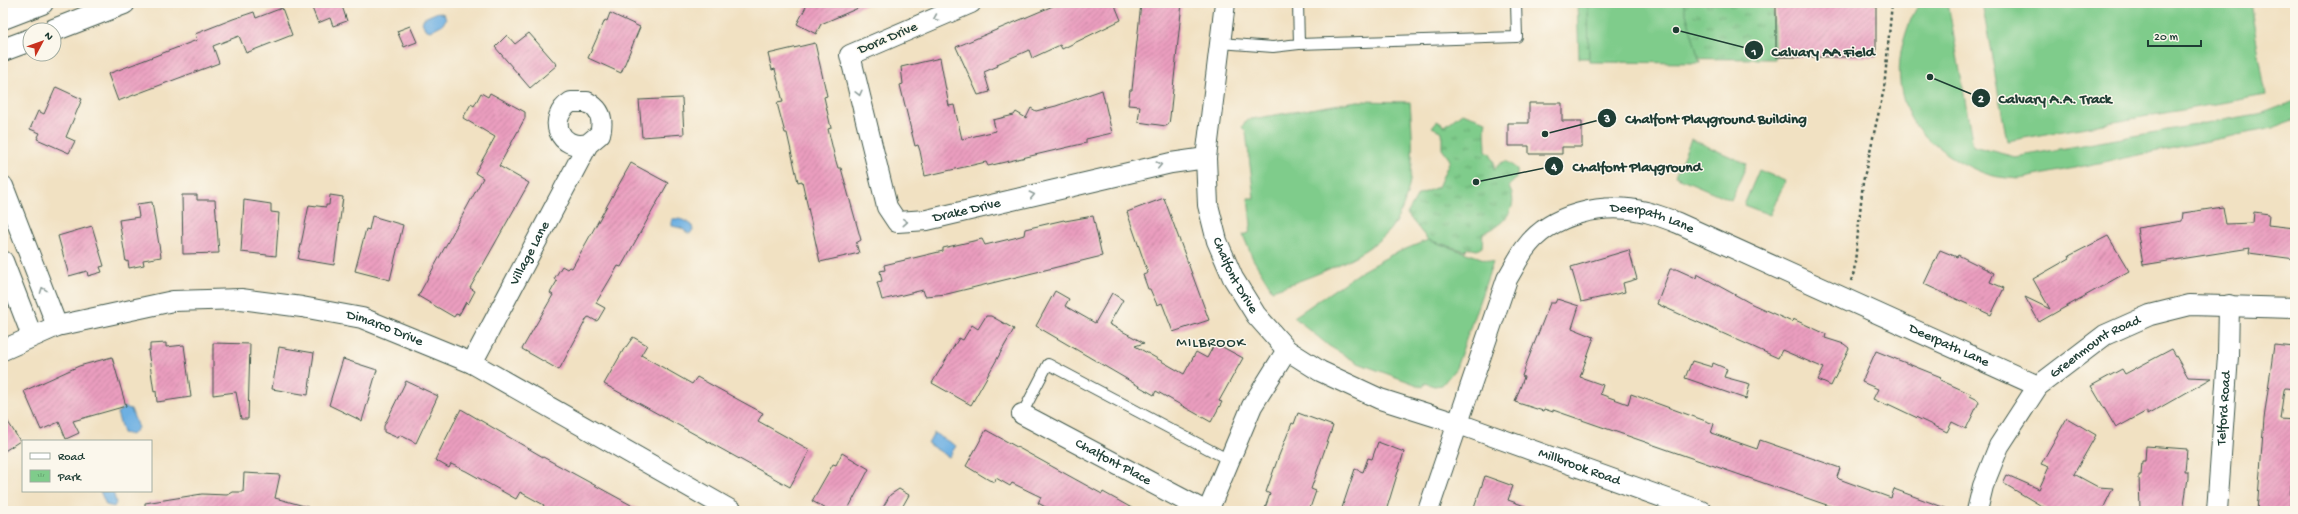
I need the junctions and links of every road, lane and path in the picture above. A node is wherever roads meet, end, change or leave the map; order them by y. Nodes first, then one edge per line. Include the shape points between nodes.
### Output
1 (42, 3) edge
2 (124, 3) edge
3 (971, 3) edge
4 (1225, 3) edge
5 (1298, 3) edge
6 (1516, 3) edge
7 (1892, 3) edge
8 (3, 18) edge
9 (62, 27) edge
10 (22, 43) edge
11 (1220, 44) junction
12 (1299, 44) junction
13 (3, 50) edge
14 (850, 55) joint
15 (588, 144) dead end
16 (1206, 158) junction
17 (3, 186) edge
18 (3, 261) edge
19 (1845, 299) junction
20 (2229, 305) junction
21 (2295, 308) edge
22 (57, 326) junction
23 (32, 336) junction
24 (3, 350) edge
25 (1287, 350) junction
26 (472, 362) junction
27 (2038, 386) junction
28 (1022, 414) joint
29 (1458, 424) junction
30 (1229, 460) junction
31 (732, 511) edge
32 (1205, 511) edge
33 (1208, 511) edge
34 (1428, 511) edge
35 (1700, 511) edge
36 (1977, 511) edge
37 (2217, 511) edge

1 - 8 main road
2 - 9 main road
3 -> 14 street, Dora Drive
4 - 11 street, Chalfont Drive
5 - 12 lane
6 - 12 lane via 1518,37
7 - 19 path via 1884,89 1863,182 1854,272
10 - 13 main road
11 - 12 lane via 1273,47
11 - 16 street, Chalfont Drive
14 -> 16 street, Drake Drive via 887,208 897,222 927,220 1171,163
15 - 26 street, Village Lane
16 - 25 street, Chalfont Drive via 1208,205 1217,241 1233,278 1256,315
22 -> 17 street
18 - 23 street
19 - 27 street, Deerpath Lane
19 - 29 street, Deerpath Lane via 1678,223 1646,212 1612,209 1578,213 1546,228 1525,249 1507,278
20 - 21 street, Greenmount Road
20 - 27 street, Greenmount Road via 2190,305 2150,315 2105,334
20 - 37 street, Telford Road
22 - 23 street, Dimarco Drive
22 - 26 street, Dimarco Drive via 173,301 241,299 362,318
23 - 24 street, Dimarco Drive
25 - 29 street, Chalfont Drive via 1320,371 1380,399
25 - 30 street via 1252,406
26 - 31 street, Dimarco Drive
27 - 36 street, Greenmount Road via 2000,446 1983,486
28 - 30 lane via 1048,364
28 - 32 street, Chalfont Place
29 - 34 street, Deerpath Lane
29 - 35 street, Millbrook Road
30 - 33 street

